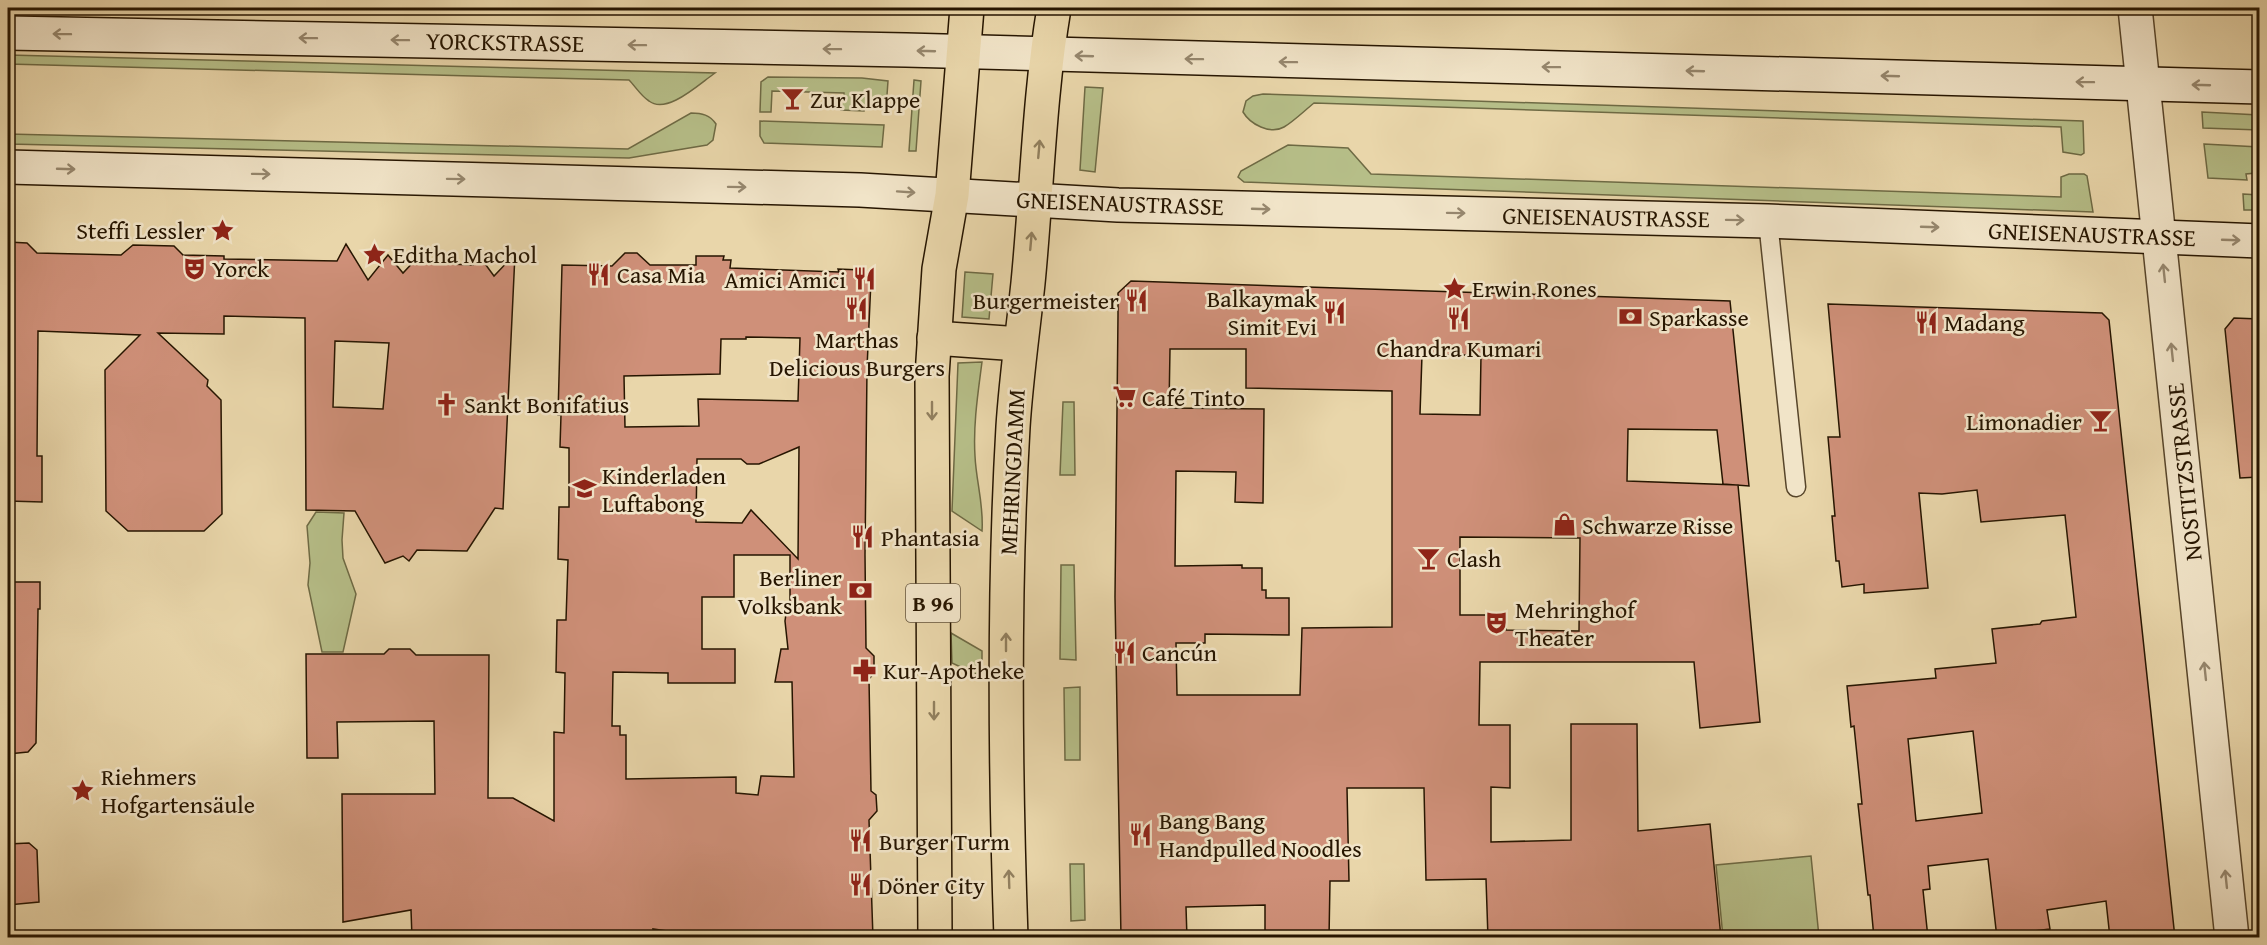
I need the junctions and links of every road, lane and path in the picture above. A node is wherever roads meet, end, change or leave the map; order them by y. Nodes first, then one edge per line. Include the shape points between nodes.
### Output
1 (967, 8) edge
2 (1054, 8) edge
3 (2135, 8) edge
4 (8, 33) edge
5 (964, 52) junction
6 (1046, 55) junction
7 (2143, 83) junction
8 (2259, 87) edge
9 (8, 167) edge
10 (952, 195) junction
11 (1035, 200) junction
12 (1768, 221) junction
13 (2160, 237) junction
14 (2259, 241) edge
15 (934, 338) junction
16 (1020, 344) junction
17 (1796, 487) dead end
18 (935, 938) edge
19 (1011, 938) edge
20 (2232, 938) edge

1 - 5 main road, B 96
2 - 6 main road, MEHRINGDAMM
3 - 7 main road, NOSTITZSTRASSE
5 -> 4 main road, YORCKSTRASSE
5 - 6 main road, YORCKSTRASSE
5 - 10 main road, B 96
7 -> 6 main road
11 -> 6 main road, MEHRINGDAMM
8 -> 7 main road
7 - 13 main road, NOSTITZSTRASSE
9 -> 10 main road
10 - 11 main road, GNEISENAUSTRASSE
10 - 15 main road, B 96 via 939,269
11 -> 12 main road, GNEISENAUSTRASSE via 1207,208
16 -> 11 main road, MEHRINGDAMM
12 -> 13 main road, GNEISENAUSTRASSE
12 - 17 lane
13 -> 14 main road, GNEISENAUSTRASSE
20 -> 13 main road, NOSTITZSTRASSE
15 - 16 main road
15 -> 18 main road, B 96
19 -> 16 main road, MEHRINGDAMM via 1006,637 1010,487

